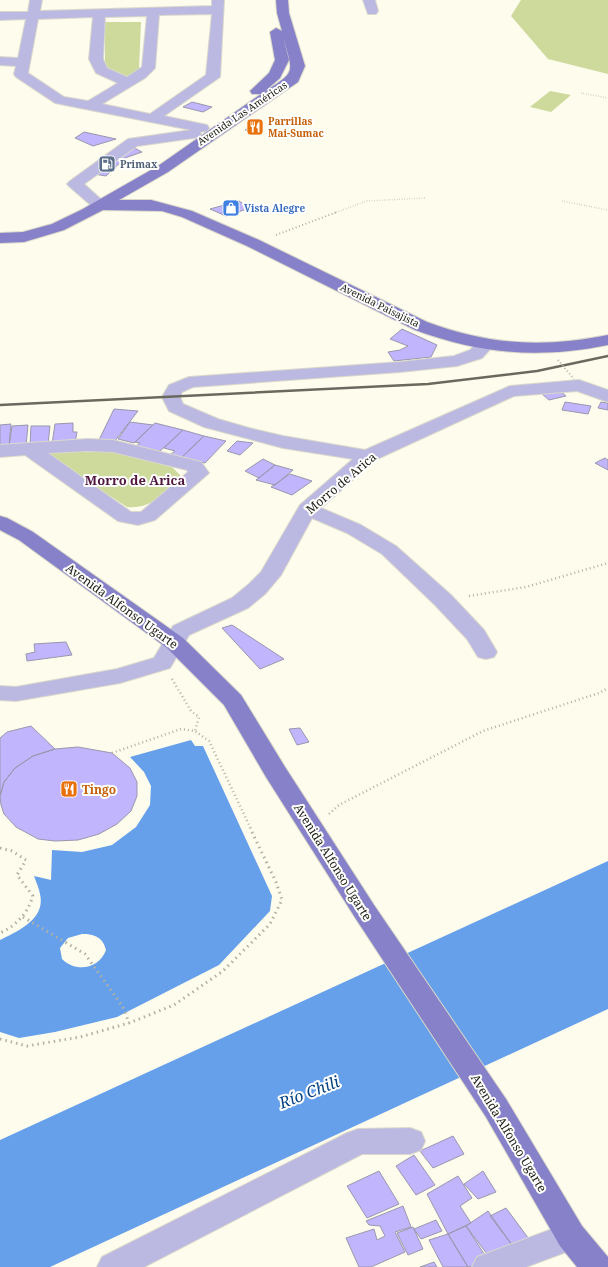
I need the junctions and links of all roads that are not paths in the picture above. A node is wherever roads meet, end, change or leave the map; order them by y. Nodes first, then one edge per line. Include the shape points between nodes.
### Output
1 (36, 0) edge
2 (271, 0) edge
3 (282, 0) edge
4 (218, 5) edge
5 (153, 12) junction
6 (100, 14) junction
7 (34, 15) junction
8 (0, 16) edge
9 (0, 61) edge
10 (23, 62) junction
11 (128, 84) junction
12 (90, 106) junction
13 (151, 119) junction
14 (198, 131) junction
15 (143, 179) junction
16 (99, 205) junction
17 (164, 207) junction
18 (0, 238) edge
19 (608, 340) edge
20 (485, 345) junction
21 (608, 397) edge
22 (29, 449) junction
23 (0, 451) edge
24 (368, 456) junction
25 (307, 509) junction
26 (0, 522) edge
27 (175, 644) junction
28 (486, 652) dead end
29 (5, 697) edge
30 (410, 1141) dead end
31 (571, 1236) junction
32 (112, 1267) edge
33 (488, 1267) edge
34 (597, 1267) edge

1 - 7 street
2 - 14 main road, Avenida Las Américas via 282,60 275,75 261,88
3 - 15 main road, Avenida Las Américas via 283,13 298,66 293,79 162,169
4 - 5 street
4 - 13 street via 213,77
5 - 6 street
5 - 11 street via 148,68
6 - 7 street
6 - 11 street via 96,59 101,70
7 - 8 street
7 - 10 street
9 - 10 street
10 - 12 street via 21,74 41,89 60,100
11 - 12 street
12 - 13 street
13 - 14 street
14 - 15 main road, Avenida Las Américas via 148,168
14 - 16 street via 133,142 75,184
15 - 16 main road, Avenida Las Américas
15 - 17 main road
16 - 17 main road, Avenida Paisajista via 134,204
16 - 18 main road, Avenida Las Américas via 58,227 24,237
17 - 20 main road, Avenida Paisajista via 187,214 253,243 421,326 447,337
19 - 20 main road, Avenida Paisajista via 580,347 550,349 515,349
20 - 24 street via 476,354 457,361 400,368 189,382 175,389 171,397 176,407 244,433
21 - 24 street, Morro de Arica via 577,382 510,391
22 - 22 street via 125,517 138,519 148,516 199,473 194,466 113,446
22 - 23 street
24 - 25 street, Morro de Arica
25 - 27 street, Morro de Arica via 270,575 257,589 240,603 181,631
25 - 28 street via 354,529 389,550 443,600 476,635
26 - 27 main road, Avenida Alfonso Ugarte via 26,536
27 - 29 street, Morro de Arica via 162,663 120,676
27 - 31 main road, Avenida Alfonso Ugarte via 233,700 365,912 496,1108
30 - 32 street via 358,1142
31 - 33 street
31 - 34 main road, Avenida Alfonso Ugarte

